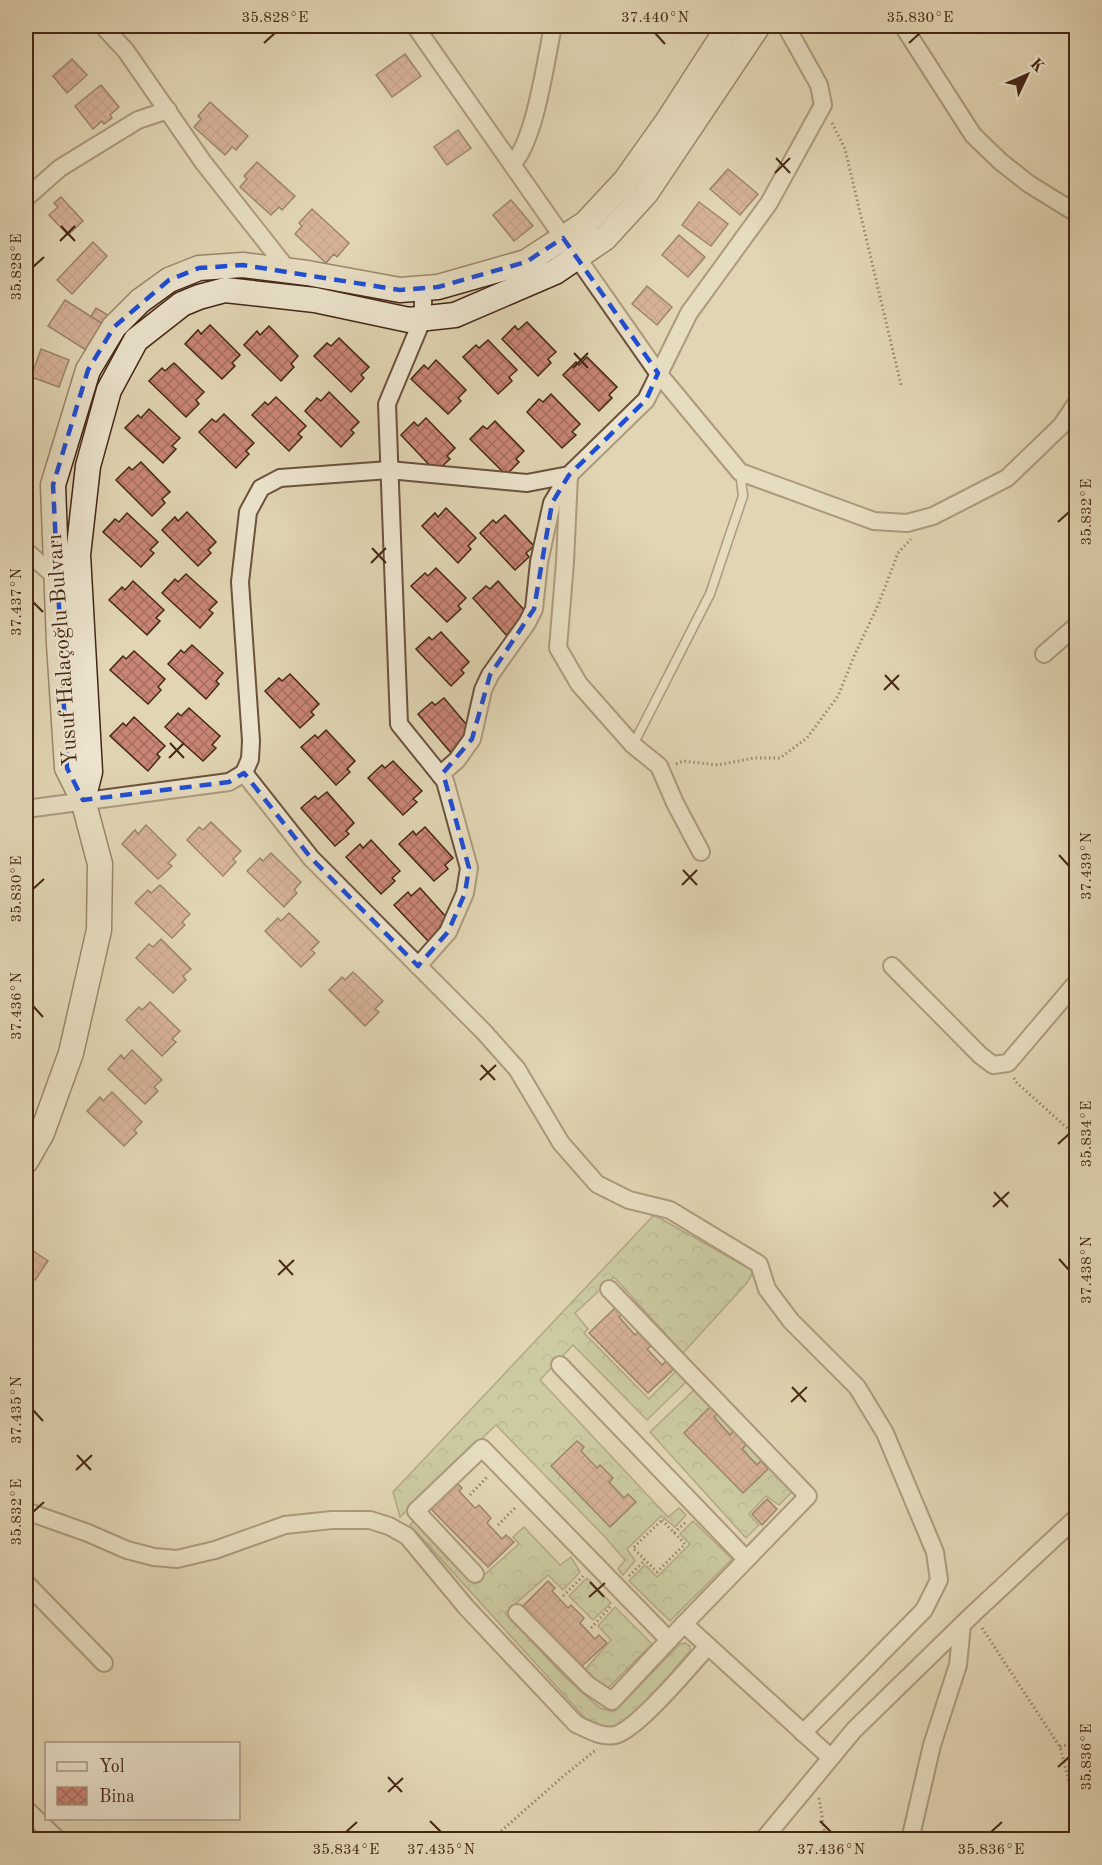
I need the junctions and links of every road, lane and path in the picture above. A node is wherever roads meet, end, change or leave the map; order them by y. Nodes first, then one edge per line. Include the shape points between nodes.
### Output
1 (103, 26) edge
2 (416, 26) edge
3 (554, 26) edge
4 (729, 26) edge
5 (758, 26) edge
6 (786, 26) edge
7 (903, 26) edge
8 (823, 105) junction
9 (168, 110) junction
10 (512, 164) junction
11 (26, 198) edge
12 (1077, 213) edge
13 (570, 248) junction
14 (288, 270) junction
15 (423, 288) junction
16 (423, 318) junction
17 (658, 374) junction
18 (901, 385) dead end
19 (1077, 404) edge
20 (389, 470) junction
21 (740, 472) junction
22 (569, 475) junction
23 (912, 538) dead end
24 (26, 551) edge
25 (57, 578) junction
26 (1077, 627) edge
27 (1044, 654) dead end
28 (633, 745) junction
29 (661, 770) junction
30 (244, 773) junction
31 (440, 775) junction
32 (83, 800) junction
33 (26, 809) edge
34 (701, 852) dead end
35 (418, 966) junction
36 (892, 966) dead end
37 (1077, 982) edge
38 (1008, 1063) junction
39 (1077, 1136) edge
40 (26, 1161) edge
41 (609, 1289) dead end
42 (560, 1365) dead end
43 (499, 1465) junction
44 (470, 1495) dead end
45 (528, 1495) junction
46 (26, 1511) edge
47 (1077, 1518) edge
48 (498, 1525) dead end
49 (747, 1559) junction
50 (645, 1560) junction
51 (595, 1563) junction
52 (475, 1574) dead end
53 (26, 1583) edge
54 (621, 1590) junction
55 (563, 1596) dead end
56 (517, 1613) dead end
57 (967, 1619) junction
58 (684, 1624) junction
59 (591, 1628) dead end
60 (669, 1640) junction
61 (708, 1646) junction
62 (104, 1663) dead end
63 (803, 1733) junction
64 (615, 1735) junction
65 (1077, 1742) edge
66 (1060, 1747) junction
67 (830, 1757) junction
68 (815, 1775) junction
69 (26, 1809) edge
70 (1077, 1828) edge
71 (58, 1839) edge
72 (492, 1839) edge
73 (763, 1839) edge
74 (826, 1839) edge
75 (910, 1839) edge

1 - 9 street
2 - 10 street
3 - 10 street via 534,118
4 - 13 street, Yusuf Halaçoğlu Bulvarı via 625,181 586,223
5 - 13 street, Yusuf Halaçoğlu Bulvarı via 646,193 605,238
6 - 8 street via 819,85
7 - 12 street via 973,135 1029,184
8 - 17 street via 770,203 689,313
8 - 18 path via 845,149
9 - 11 street via 138,120 60,168
9 - 14 street via 203,162
10 - 13 street
13 - 15 street, Yusuf Halaçoğlu Bulvarı
13 - 16 street, Yusuf Halaçoğlu Bulvarı via 555,272 454,315
13 - 17 street
14 - 15 street, Yusuf Halaçoğlu Bulvarı via 400,290
14 - 25 street, Yusuf Halaçoğlu Bulvarı via 243,265 199,268 154,290 114,327 88,370 53,485
15 - 16 street
16 - 20 street via 387,404
16 - 32 street, Yusuf Halaçoğlu Bulvarı via 409,320 315,300 225,290 182,304 136,340 109,390 88,466 78,555 90,772
17 - 21 street
17 - 22 street via 646,400
19 - 21 street via 1061,426 1007,478 933,516 907,523 874,521
20 - 22 street via 527,483
20 - 30 street via 280,478 261,488 248,512 240,582 251,741
20 - 31 street via 399,724
21 - 28 lane via 743,496 710,594
22 - 28 street via 558,648 579,684
22 - 31 street via 552,503 534,609 490,675 472,739
23 - 29 path via 898,553 838,696 807,738 780,758 717,765 683,761
24 - 25 street
25 - 32 street, Yusuf Halaçoğlu Bulvarı via 67,768
26 - 27 street
28 - 29 street
29 - 34 street
30 - 32 street via 229,782
30 - 35 street via 311,858
31 - 35 street via 469,868 465,893 448,932
32 - 33 street
32 - 40 street, Yusuf Halaçoğlu Bulvarı via 100,864 99,930 71,1053 42,1133
35 - 63 street via 517,1069 561,1143 597,1184 629,1200 670,1210 759,1264 767,1289 791,1321 857,1388 885,1433 935,1552 939,1580 924,1611
36 - 38 street via 980,1055 993,1065
37 - 38 street
38 - 39 path via 1016,1082
41 - 49 street via 808,1496
42 - 49 street
43 - 44 path
43 - 45 street
43 - 52 street via 482,1449 416,1511
45 - 48 path
45 - 51 street
46 - 64 street via 128,1550 177,1559 285,1525 370,1520 389,1526 407,1536 466,1607 576,1724 595,1733
47 - 57 street
49 - 58 street
50 - 50 path via 633,1548 662,1520 685,1544 657,1572
50 - 54 path
51 - 54 street
51 - 55 path
53 - 62 street
54 - 59 path
54 - 60 street
56 - 60 street via 588,1685 612,1701
57 - 66 path
57 - 67 street
57 - 75 street
58 - 60 street
58 - 61 street
61 - 63 street
61 - 64 street via 645,1714
63 - 67 street
64 - 72 path
65 - 66 path
66 - 70 path
67 - 68 street
68 - 73 street
68 - 74 path
69 - 71 street

